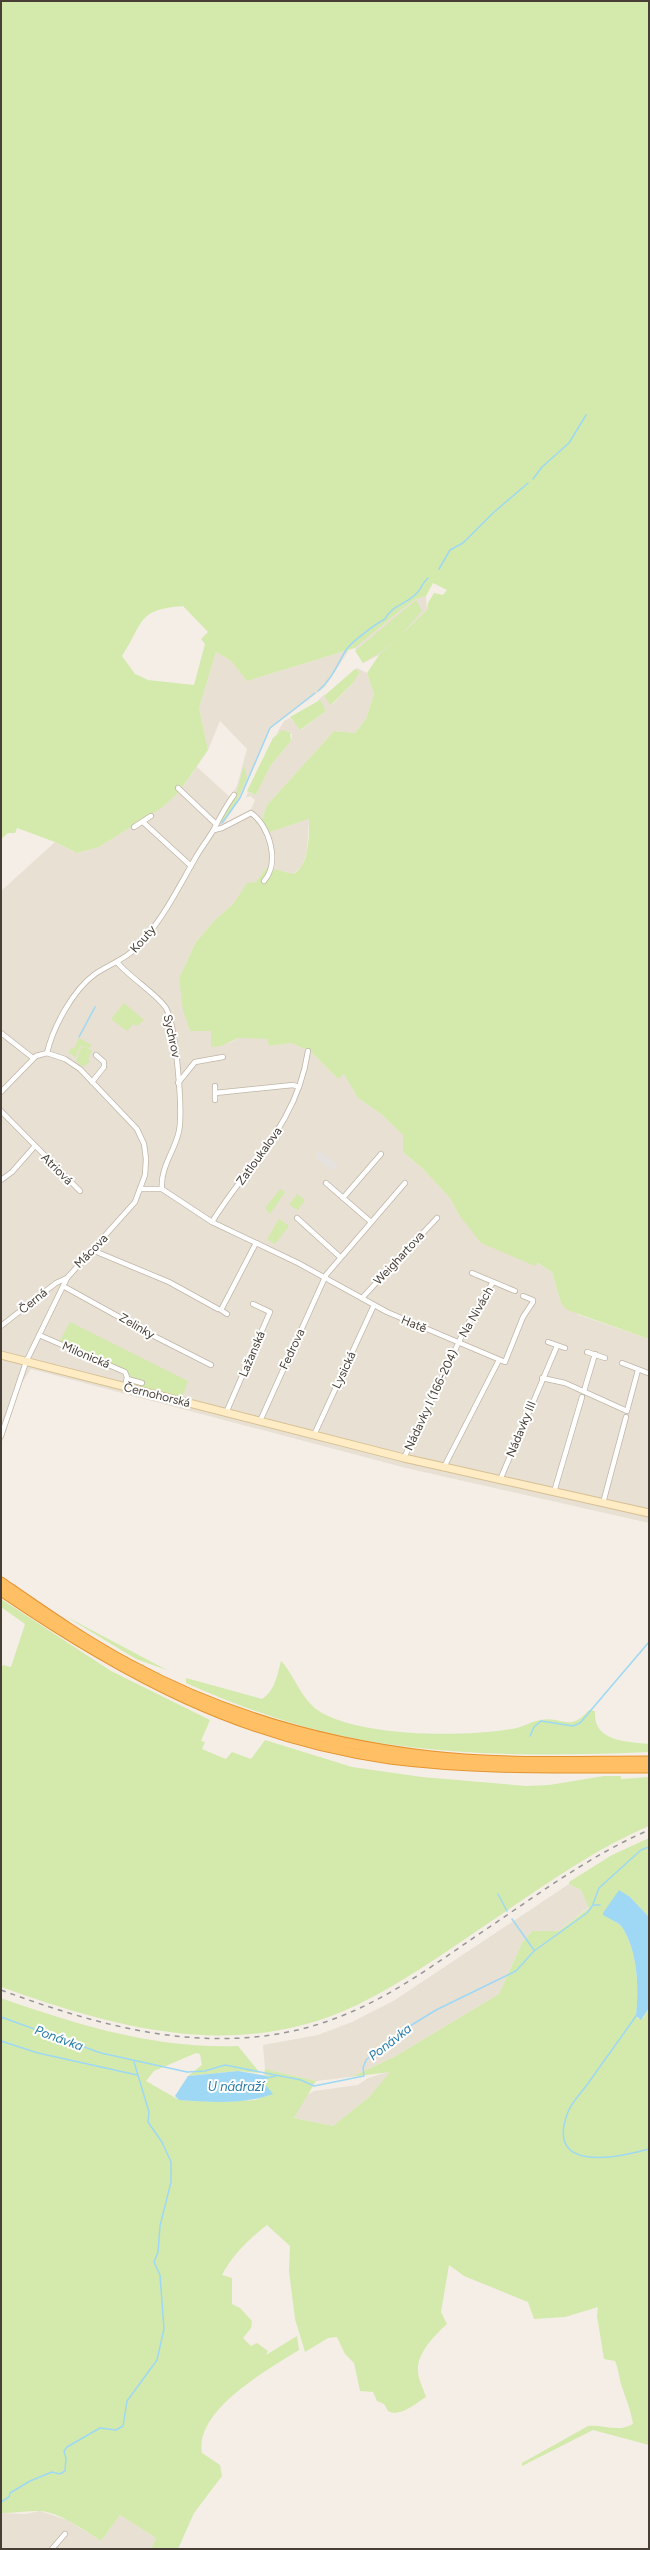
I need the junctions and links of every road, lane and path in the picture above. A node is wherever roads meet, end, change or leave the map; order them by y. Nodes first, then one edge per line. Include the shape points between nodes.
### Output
1 (178, 788) dead end
2 (234, 795) dead end
3 (150, 816) dead end
4 (143, 822) junction
5 (216, 824) junction
6 (134, 827) dead end
7 (214, 830) junction
8 (191, 866) junction
9 (264, 881) dead end
10 (117, 962) junction
11 (1, 1033) edge
12 (308, 1052) dead end
13 (47, 1053) junction
14 (96, 1055) dead end
15 (223, 1057) dead end
16 (33, 1058) junction
17 (92, 1082) junction
18 (178, 1083) junction
19 (215, 1086) dead end
20 (299, 1087) junction
21 (1, 1092) edge
22 (215, 1093) junction
23 (215, 1100) dead end
24 (1, 1111) edge
25 (34, 1147) junction
26 (381, 1154) dead end
27 (1, 1180) edge
28 (326, 1183) dead end
29 (405, 1183) dead end
30 (140, 1189) junction
31 (162, 1189) junction
32 (80, 1191) dead end
33 (343, 1198) junction
34 (297, 1218) dead end
35 (437, 1218) dead end
36 (212, 1222) junction
37 (371, 1222) junction
38 (256, 1243) junction
39 (92, 1250) junction
40 (340, 1257) junction
41 (472, 1273) dead end
42 (325, 1277) junction
43 (66, 1278) junction
44 (493, 1282) junction
45 (63, 1286) junction
46 (516, 1292) dead end
47 (523, 1296) dead end
48 (362, 1298) junction
49 (253, 1304) dead end
50 (374, 1305) junction
51 (272, 1306) dead end
52 (218, 1309) dead end
53 (270, 1312) junction
54 (228, 1314) dead end
55 (1, 1326) edge
56 (39, 1335) junction
57 (459, 1342) junction
58 (548, 1342) dead end
59 (557, 1346) junction
60 (565, 1348) dead end
61 (587, 1352) dead end
62 (595, 1354) junction
63 (1, 1355) edge
64 (605, 1358) dead end
65 (499, 1360) junction
66 (26, 1362) junction
67 (622, 1363) dead end
68 (212, 1365) dead end
69 (638, 1370) junction
70 (648, 1373) dead end
71 (542, 1378) junction
72 (127, 1379) junction
73 (142, 1383) dead end
74 (125, 1387) junction
75 (584, 1391) junction
76 (582, 1397) dead end
77 (226, 1413) junction
78 (626, 1418) dead end
79 (260, 1421) junction
80 (314, 1435) junction
81 (1, 1436) edge
82 (404, 1458) junction
83 (444, 1467) junction
84 (500, 1480) junction
85 (554, 1492) junction
86 (603, 1503) junction
87 (649, 1513) edge
88 (1, 1582) edge
89 (1, 1591) edge
90 (649, 1761) edge
91 (649, 1768) edge
92 (65, 2534) dead end
93 (52, 2549) edge

1 - 5 street
2 - 5 street, Kouty
3 - 4 street
4 - 6 street
4 - 8 street
5 - 7 street, Kouty
7 - 8 street, Kouty
7 - 9 street via 228,826 251,813 260,819 268,835 274,869
8 - 10 street, Kouty via 172,902 141,944
10 - 13 street, Kouty via 94,975 70,1001
10 - 18 street, Sychrov via 166,1008 178,1062
11 - 16 street
12 - 20 street, Zatloukalova
13 - 16 street
13 - 17 street, Mácova via 70,1062
14 - 17 street via 104,1062 104,1067
15 - 18 street, Sychrov via 194,1062
16 - 21 street
17 - 30 street, Mácova via 137,1129 144,1144 146,1159
18 - 31 street, Sychrov via 179,1131 162,1173
19 - 22 street
20 - 22 street via 286,1085
20 - 36 street, Zatloukalova via 280,1129
22 - 23 street
24 - 25 street, Atriová
25 - 27 street, Atriová via 12,1172
25 - 32 street, Atriová
26 - 33 street
28 - 33 street
29 - 37 street, Fedrova
30 - 31 street
30 - 39 street, Mácova via 129,1211
31 - 36 street, Hatě
33 - 37 street
34 - 40 street
35 - 48 street, Weighartova
36 - 38 street, Hatě
37 - 40 street, Fedrova
38 - 42 street, Hatě
38 - 54 street via 221,1310
39 - 43 street, Mácova
39 - 52 street via 169,1282
40 - 42 street, Fedrova
41 - 44 street
42 - 48 street, Hatě
42 - 79 street, Fedrova
43 - 45 street, Mácova
43 - 55 street, Černá
44 - 46 street
44 - 57 street, Na Nivách
45 - 56 street, Mácova
45 - 68 street, Zelinky
47 - 65 street via 533,1302 523,1317 505,1362
48 - 50 street, Hatě
49 - 53 street
50 - 57 street, Hatě via 407,1322
50 - 80 street, Lysická
51 - 53 street, Lažanská
53 - 77 street, Lažanská
56 - 66 street, Mácova
56 - 72 street, Milonická via 125,1372
57 - 65 street, Hatě
57 - 82 street, Nádavky I (166-204)
58 - 59 street
59 - 60 street
59 - 71 street, Nádavky III
61 - 62 street
62 - 64 street
62 - 75 street
63 - 66 street, Černohorská
65 - 83 street
66 - 74 street, Černohorská
66 - 81 street, Mácova
67 - 69 street
69 - 70 street
69 - 75 street via 627,1411
71 - 75 street via 565,1382
71 - 84 street, Nádavky III
72 - 73 street, Milonická
72 - 74 street
74 - 77 street, Černohorská
76 - 85 street
77 - 79 street, Černohorská
78 - 86 street
79 - 80 street, Černohorská
80 - 82 street, Černohorská
82 - 83 street, Černohorská
83 - 84 street, Černohorská
84 - 85 street, Černohorská
85 - 86 street, Černohorská
86 - 87 street, Černohorská
88 - 90 highway via 98,1646 157,1679 235,1712 308,1734 376,1748 433,1756
89 - 91 highway via 83,1646 151,1684 238,1721 302,1741 368,1755 462,1766
92 - 93 street

